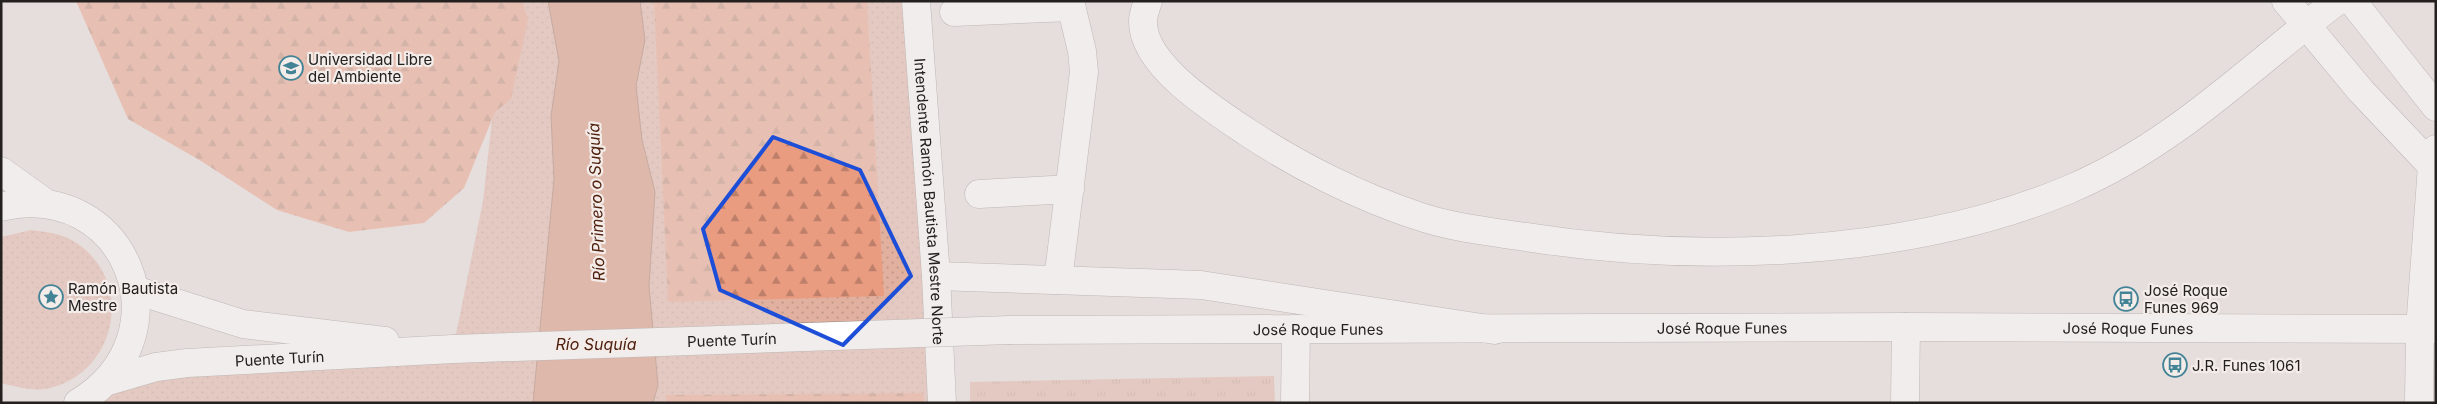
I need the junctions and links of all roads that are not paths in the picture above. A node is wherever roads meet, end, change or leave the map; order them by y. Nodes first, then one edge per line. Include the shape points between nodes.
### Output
1 (916, 1) edge
2 (1148, 1) edge
3 (2286, 1) edge
4 (2337, 1) edge
5 (2352, 1) edge
6 (1070, 4) edge
7 (954, 12) dead end
8 (2306, 25) junction
9 (2436, 107) edge
10 (2434, 158) edge
11 (1, 170) edge
12 (1070, 188) junction
13 (979, 194) dead end
14 (47, 204) junction
15 (1, 207) edge
16 (936, 276) junction
17 (1058, 280) junction
18 (135, 290) junction
19 (1906, 327) junction
20 (1296, 329) junction
21 (2428, 329) edge
22 (1010, 330) joint
23 (1495, 330) junction
24 (453, 350) junction
25 (94, 395) edge
26 (942, 403) edge
27 (1295, 403) edge
28 (1905, 403) edge
29 (2419, 403) edge

1 - 16 main road, Intendente Ramón Bautista Mestre Norte
2 - 8 main road via 1143,22 1148,43 1163,67 1223,116 1276,151 1363,194 1419,216 1474,229 1626,250 1700,252 1795,249 1904,237 1966,224 2070,190 2173,133
3 - 8 main road
4 - 8 main road
5 - 9 main road
6 - 7 main road
6 - 12 main road via 1084,72
8 - 10 main road via 2361,91
10 - 21 main road
11 - 14 main road
12 - 13 main road
12 - 17 main road
14 - 15 main road via 20,203
14 - 18 main road via 72,211 95,224 113,242 127,265
16 - 17 main road
16 - 26 main road, Intendente Ramón Bautista Mestre Norte
17 - 23 main road via 1201,285
18 - 24 main road, Puente Turín via 243,324
18 - 25 main road via 135,329 120,365
19 - 21 main road, José Roque Funes
19 - 23 main road, José Roque Funes
19 - 28 main road
20 - 22 main road, José Roque Funes
20 - 23 main road, José Roque Funes
20 - 27 main road
21 - 29 main road
22 - 24 main road, Puente Turín, bridge
24 - 25 main road, Puente Turín via 187,363 156,367

